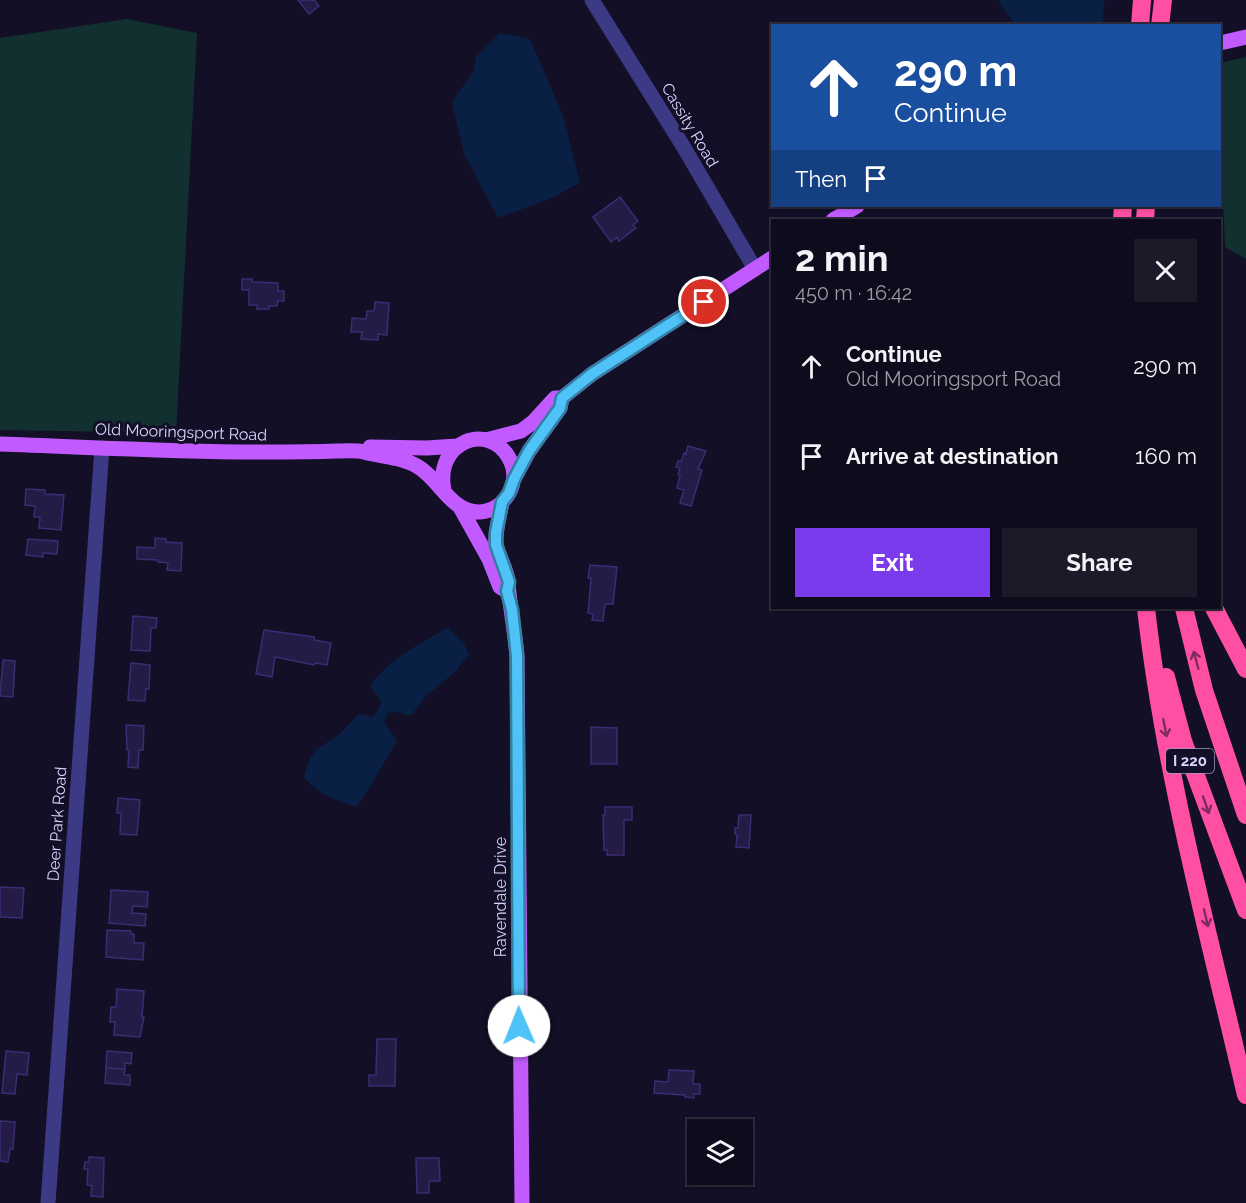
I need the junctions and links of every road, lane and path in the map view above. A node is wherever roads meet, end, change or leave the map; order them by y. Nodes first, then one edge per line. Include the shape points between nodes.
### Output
1 (592, 0) edge
2 (1142, 0) edge
3 (1163, 0) edge
4 (1140, 24) edge
5 (1160, 24) edge
6 (1246, 37) edge
7 (1221, 43) edge
8 (855, 207) edge
9 (835, 219) edge
10 (771, 259) edge
11 (755, 269) junction
12 (562, 398) junction
13 (486, 441) junction
14 (0, 444) edge
15 (457, 446) junction
16 (102, 448) junction
17 (362, 451) junction
18 (514, 479) junction
19 (444, 490) junction
20 (502, 502) junction
21 (460, 507) junction
22 (507, 591) junction
23 (1146, 609) edge
24 (1151, 609) edge
25 (1184, 609) edge
26 (1215, 609) edge
27 (1246, 669) edge
28 (1246, 815) edge
29 (1246, 910) edge
30 (1246, 1095) edge
31 (48, 1203) edge
32 (522, 1203) edge

1 - 11 street, Cassity Road
2 - 4 highway
3 - 5 highway
6 - 7 main road
8 - 9 main road
10 - 11 main road, Old Mooringsport Road
11 - 12 main road, Old Mooringsport Road via 592,374
12 - 13 main road, Old Mooringsport Road via 555,398 521,431
12 - 18 main road, Old Mooringsport Road via 560,408
13 - 15 main road, Old Mooringsport Road via 471,440
13 - 18 main road via 504,451
14 - 16 main road, Old Mooringsport Road
15 - 17 main road, Old Mooringsport Road via 369,447
15 - 19 main road via 443,466
16 - 17 main road, Old Mooringsport Road
16 - 31 street, Deer Park Road
17 - 19 main road, Old Mooringsport Road via 410,462
18 - 20 main road, Old Mooringsport Road
19 - 21 main road, Old Mooringsport Road
20 - 21 main road via 482,512
20 - 22 main road, Ravendale Drive via 496,545 509,582
21 - 22 main road, Ravendale Drive via 500,587
22 - 32 main road, Ravendale Drive via 517,656
23 -> 30 highway via 1182,814
24 -> 29 highway, I 220 via 1183,741
28 -> 25 highway, I 220 via 1217,733
26 - 27 highway

